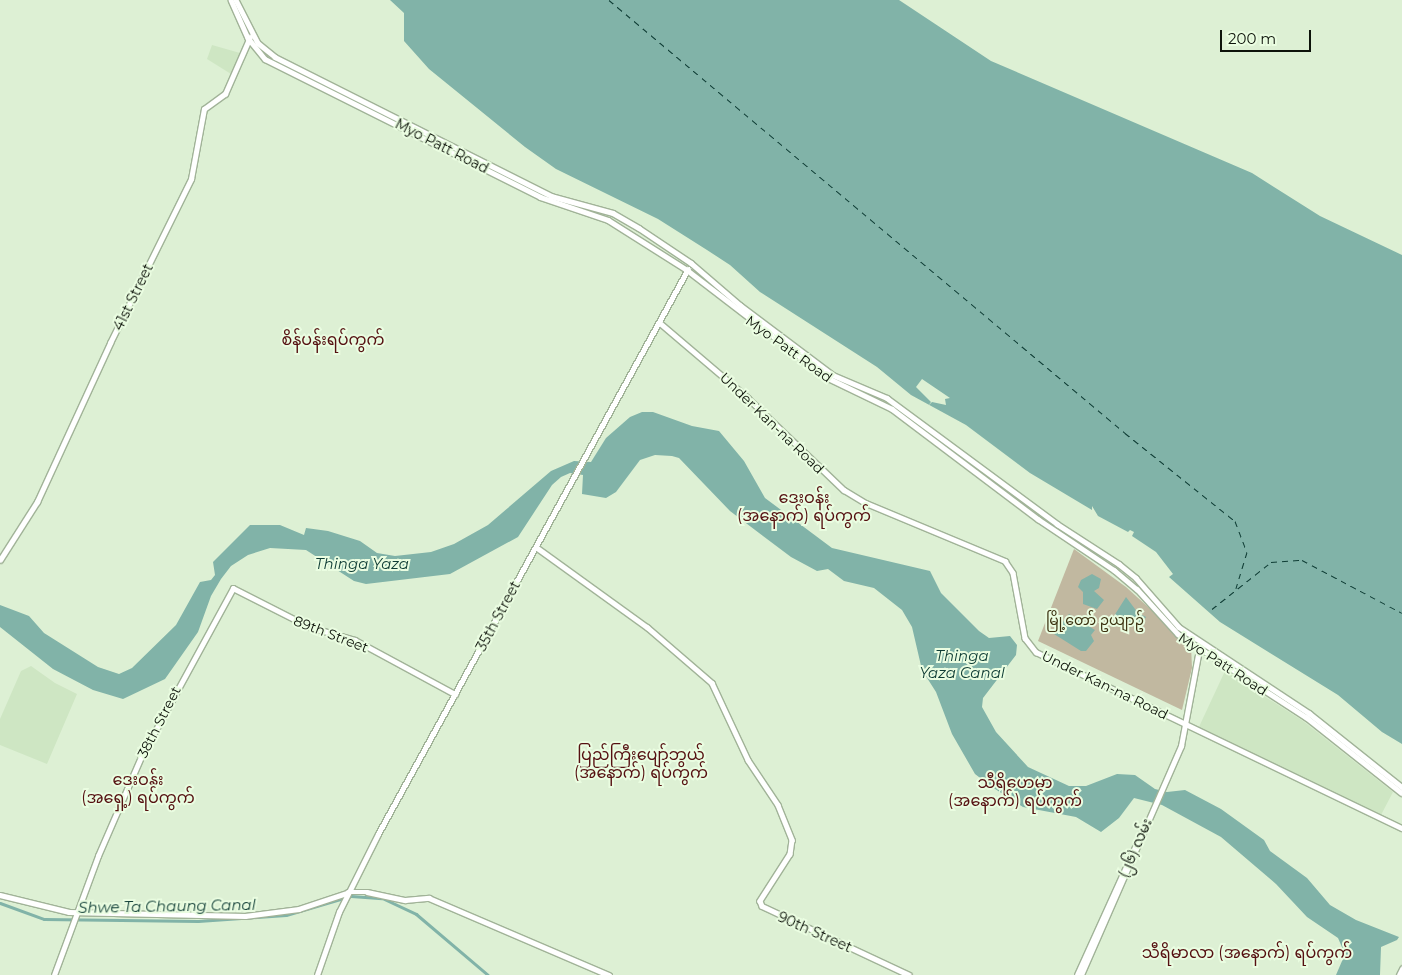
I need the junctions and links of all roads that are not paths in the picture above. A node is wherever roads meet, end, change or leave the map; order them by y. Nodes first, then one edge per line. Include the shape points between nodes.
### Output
1 (234, 1) edge
2 (250, 36) junction
3 (315, 76) junction
4 (313, 82) junction
5 (407, 126) junction
6 (550, 196) junction
7 (548, 201) junction
8 (691, 263) junction
9 (687, 270) junction
10 (660, 323) junction
11 (837, 377) junction
12 (834, 382) junction
13 (954, 447) junction
14 (950, 453) junction
15 (536, 547) junction
16 (0, 560) edge
17 (233, 588) joint
18 (1167, 614) junction
19 (1162, 618) junction
20 (1202, 644) junction
21 (1192, 645) junction
22 (1199, 650) junction
23 (1204, 654) junction
24 (1198, 661) junction
25 (456, 694) junction
26 (1186, 724) junction
27 (1401, 790) edge
28 (1402, 828) edge
29 (0, 895) edge
30 (346, 896) junction
31 (75, 916) junction
32 (1104, 920) junction
33 (1402, 969) edge
34 (54, 975) edge
35 (317, 975) edge
36 (609, 975) edge
37 (909, 975) edge
38 (1077, 975) edge
39 (1081, 975) edge
40 (1399, 975) edge

1 - 2 main road, Myo Patt Road
2 - 3 main road, Myo Patt Road via 270,54
2 - 4 main road, Myo Patt Road via 265,59
2 - 16 main road, 41st Street via 225,94 204,109 191,179 143,274 38,502
3 - 4 main road
3 - 5 main road, Myo Patt Road
4 - 5 main road, Myo Patt Road
5 - 6 main road, Myo Patt Road
5 - 7 main road, Myo Patt Road
6 - 7 main road
6 - 8 main road, Myo Patt Road via 613,213
7 - 9 main road, Myo Patt Road via 608,220
8 - 9 main road, 35th Street
8 - 11 main road, Myo Patt Road via 740,305
9 - 10 main road, 35th Street
9 - 12 main road, Myo Patt Road
10 - 15 main road, 35th Street
10 - 26 main road, Under Kan-na Road via 758,407 844,490 866,503 1005,560 1013,573 1025,638 1036,652
11 - 12 main road
11 - 13 main road, Myo Patt Road via 887,398
12 - 14 main road, Myo Patt Road via 887,406
13 - 14 main road
13 - 18 main road, Myo Patt Road via 1057,524 1119,564
14 - 19 main road, Myo Patt Road via 1124,577
15 - 25 main road, 35th Street
15 - 37 main road, 90th Street via 647,626 715,687 751,766 782,813 792,840 790,854 760,900 762,906
17 - 25 main road, 89th Street via 310,627 355,640
17 - 31 main road, 38th Street via 141,757
18 - 19 main road
18 - 20 main road, Myo Patt Road
19 - 21 main road, Myo Patt Road
20 - 22 main road
20 - 27 main road, Myo Patt Road via 1304,710
21 - 22 main road, Myo Patt Road
21 - 24 main road
22 - 23 main road, Myo Patt Road
22 - 24 main road, (၂၆) လမ်း
23 - 24 main road
23 - 27 main road, Myo Patt Road via 1306,717
24 - 26 main road, (၂၆) လမ်း
25 - 30 main road, 35th Street
26 - 28 main road, Under Kan-na Road
26 - 32 main road, (၂၆) လမ်း via 1184,739 1164,787
29 - 31 main road
30 - 31 main road via 299,909 245,916
30 - 35 main road, 35th Street
30 - 36 main road via 367,892 405,900 423,897
31 - 34 main road, 38th Street
32 - 38 main road, (၂၆) လမ်း
32 - 39 main road, (၂၆) လမ်း
33 - 40 main road

